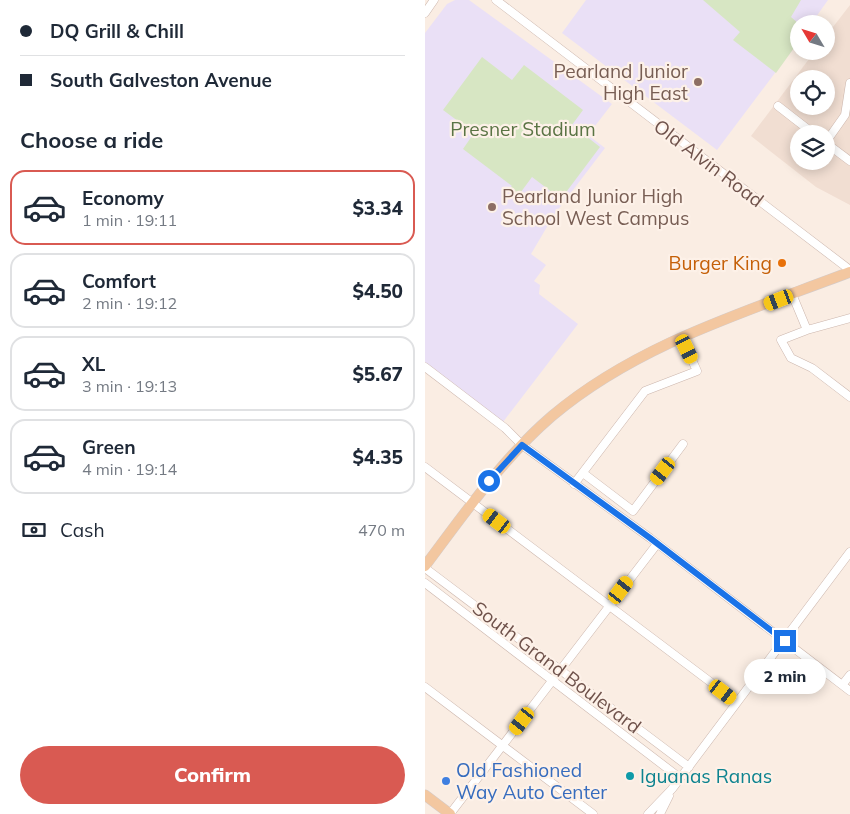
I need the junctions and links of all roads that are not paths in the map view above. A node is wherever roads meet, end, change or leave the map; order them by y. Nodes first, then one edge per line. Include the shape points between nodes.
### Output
1 (434, 0) edge
2 (496, 0) edge
3 (425, 13) edge
4 (850, 83) edge
5 (778, 106) dead end
6 (802, 125) edge
7 (835, 130) edge
8 (835, 150) edge
9 (850, 161) edge
10 (850, 271) edge
11 (792, 294) junction
12 (850, 318) edge
13 (807, 330) junction
14 (682, 338) junction
15 (425, 367) edge
16 (850, 397) edge
17 (683, 444) dead end
18 (522, 445) junction
19 (425, 467) edge
20 (583, 473) junction
21 (574, 484) junction
22 (473, 503) junction
23 (657, 544) junction
24 (850, 552) edge
25 (425, 567) edge
26 (425, 583) edge
27 (609, 606) junction
28 (785, 641) junction
29 (560, 670) junction
30 (850, 675) edge
31 (553, 680) junction
32 (843, 684) junction
33 (425, 687) edge
34 (850, 691) edge
35 (737, 702) junction
36 (503, 746) junction
37 (689, 767) junction
38 (680, 778) junction
39 (672, 789) junction
40 (425, 795) edge
41 (451, 814) edge
42 (593, 814) edge
43 (648, 814) edge
44 (660, 814) edge

1 - 3 street
2 - 10 street, Old Alvin Road
4 - 7 street via 845,115
5 - 6 street
8 - 9 street
10 - 11 main road
11 - 13 street
11 - 14 main road
12 - 13 street
13 - 16 street via 781,340 791,358 812,368
14 - 18 main road via 593,385 550,418
14 - 20 street via 697,371 645,391
15 - 18 street via 505,428
17 - 20 street via 633,511
18 - 21 street
18 - 22 main road
19 - 22 street
20 - 21 street
21 - 23 street
22 - 25 main road
22 - 27 street
23 - 27 street
23 - 28 street
24 - 28 street
25 - 29 street, South Grand Boulevard
26 - 31 street, South Grand Boulevard
27 - 29 street
27 - 35 street
28 - 32 street
28 - 35 street
29 - 31 street
29 - 37 street, South Grand Boulevard
30 - 32 street
31 - 36 street
31 - 38 street, South Grand Boulevard
32 - 34 street
33 - 36 street
35 - 37 street
36 - 41 street
36 - 42 street
37 - 38 street
38 - 39 street
39 - 43 street
39 - 44 street
40 - 41 main road

